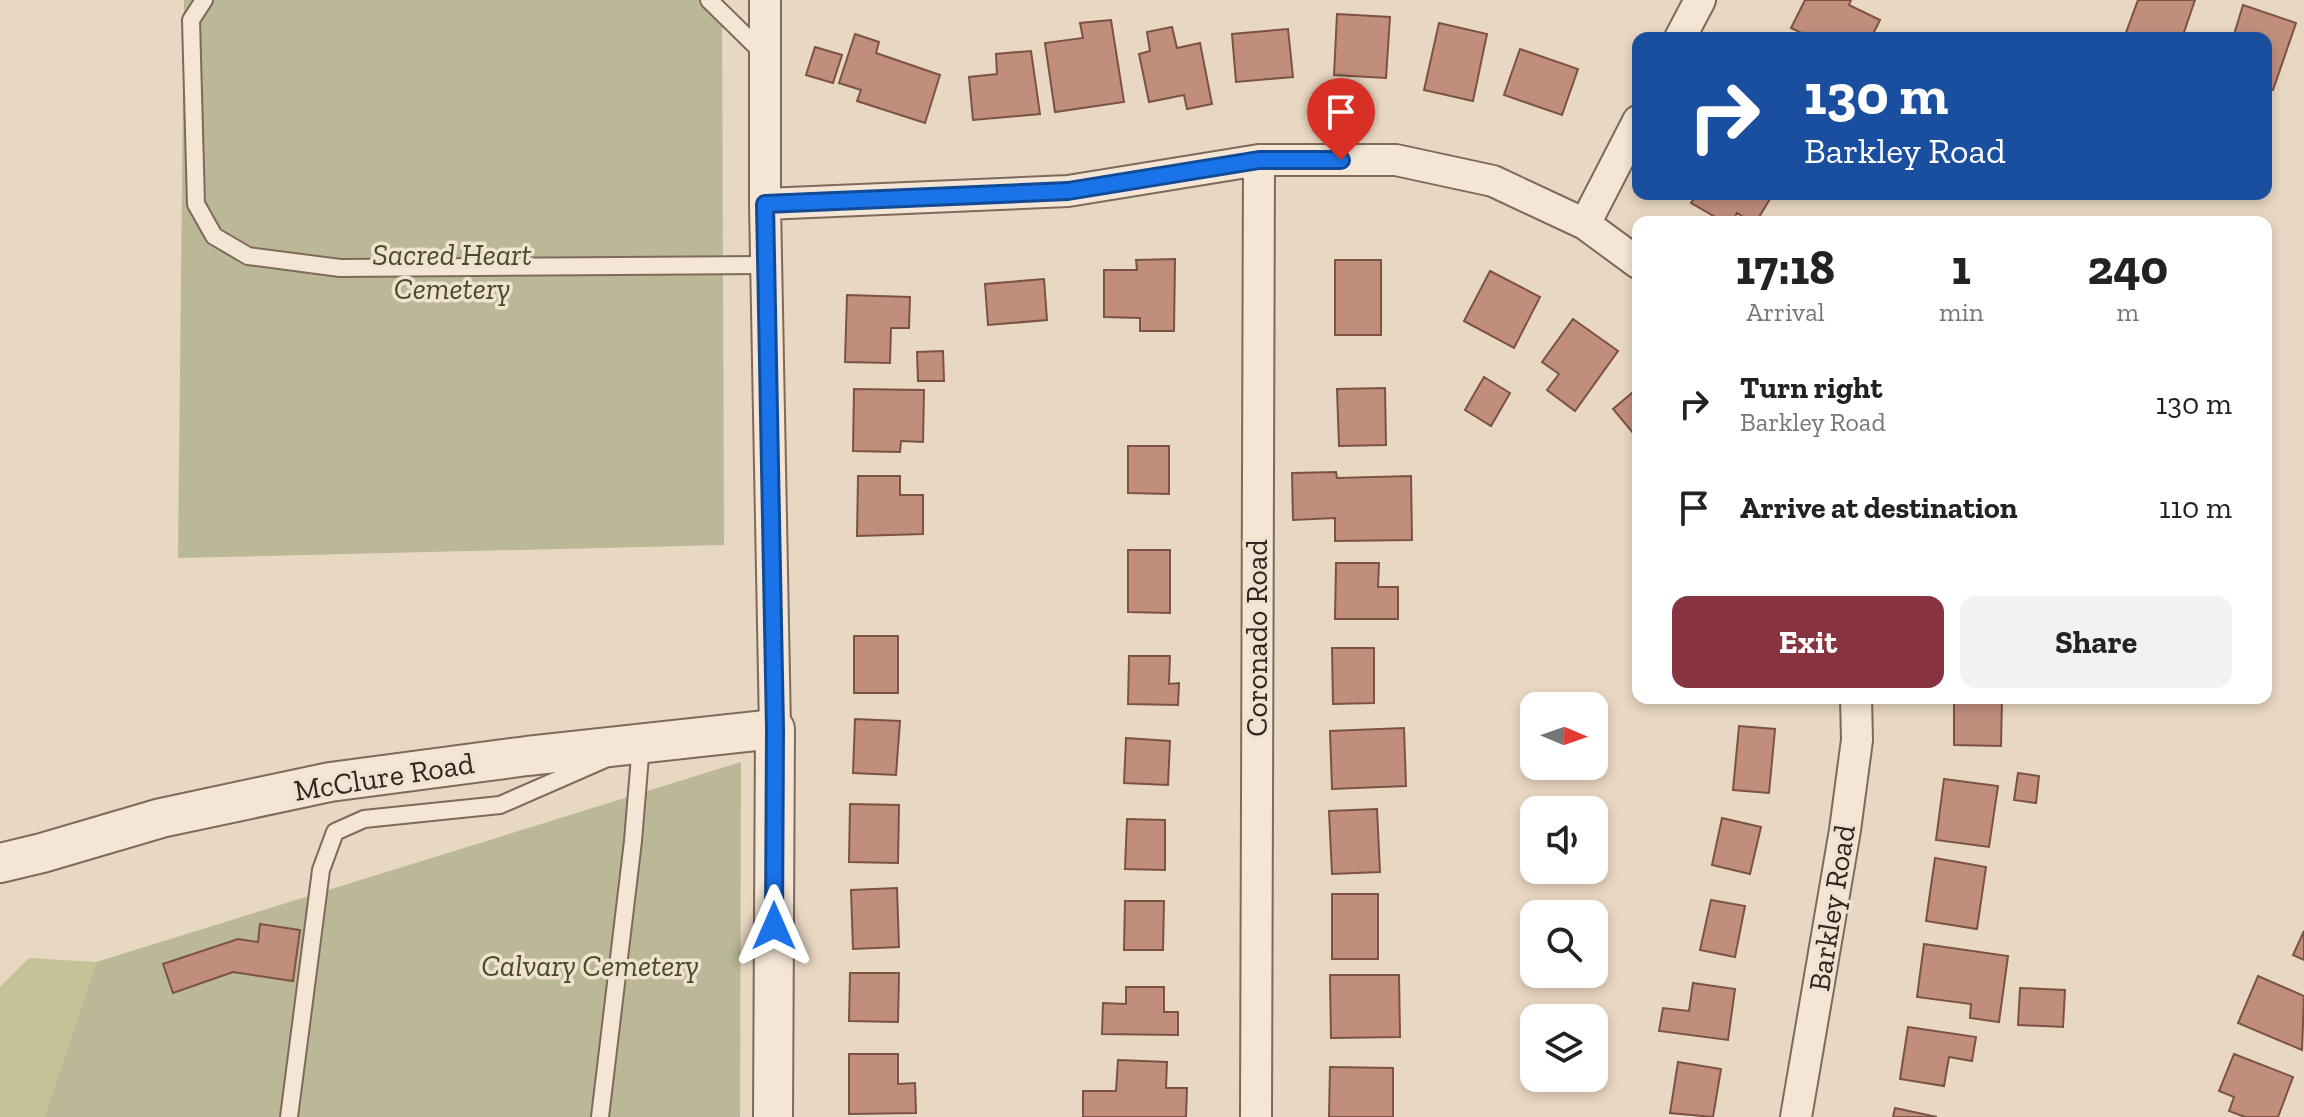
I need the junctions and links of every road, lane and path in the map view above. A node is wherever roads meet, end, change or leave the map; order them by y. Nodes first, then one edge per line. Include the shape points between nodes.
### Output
1 (204, 0) edge
2 (709, 0) edge
3 (765, 0) edge
4 (1700, 0) edge
5 (1683, 32) edge
6 (765, 55) junction
7 (1632, 133) edge
8 (1259, 160) junction
9 (765, 204) junction
10 (1585, 224) junction
11 (1632, 259) edge
12 (766, 265) junction
13 (1856, 704) edge
14 (775, 729) junction
15 (641, 744) junction
16 (0, 863) edge
17 (289, 1117) edge
18 (600, 1117) edge
19 (773, 1117) edge
20 (1256, 1117) edge
21 (1796, 1117) edge

1 - 12 lane via 191,20 196,204 214,236 248,256 340,268
2 - 6 lane
3 - 6 street
4 - 5 street
6 - 9 street
7 - 10 street
8 - 9 street via 1068,191
8 - 10 street via 1396,160 1493,181
8 - 20 street, Coronado Road
9 - 12 street
10 - 11 street
12 - 14 street
13 - 21 street, Barkley Road via 1857,740 1845,830
14 - 15 street, McClure Road
14 - 19 street
15 - 16 street, McClure Road via 330,782 161,818
15 - 17 lane via 500,805 364,819 335,832 321,870
15 - 18 lane

